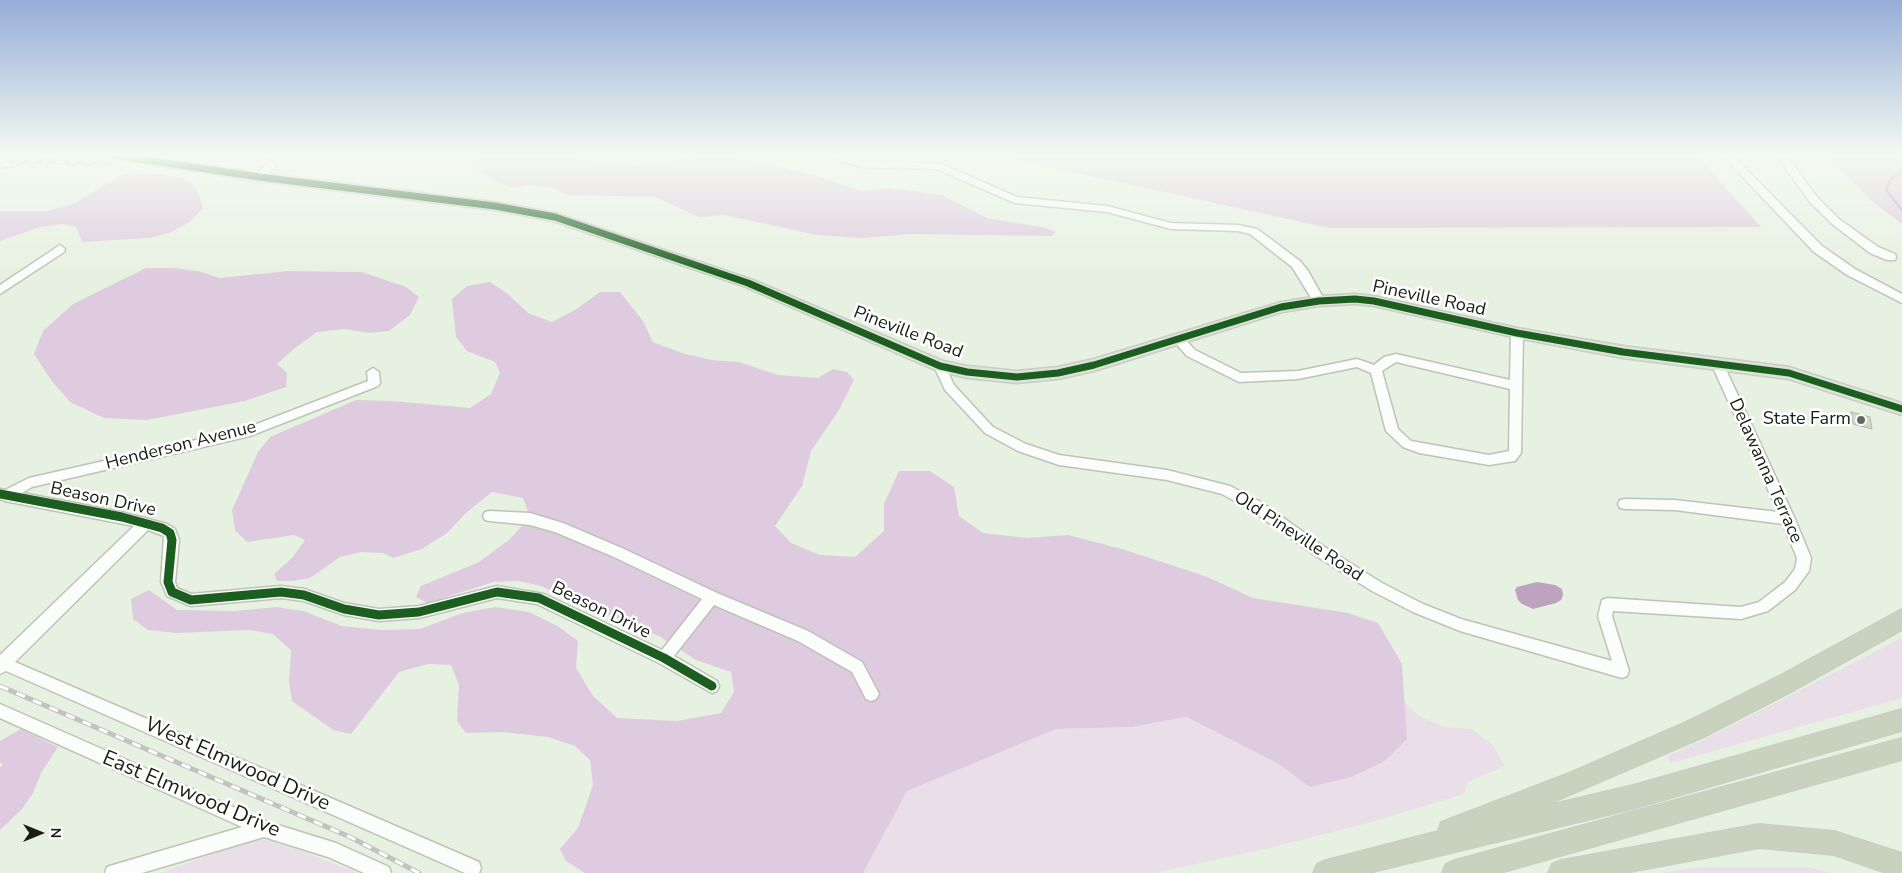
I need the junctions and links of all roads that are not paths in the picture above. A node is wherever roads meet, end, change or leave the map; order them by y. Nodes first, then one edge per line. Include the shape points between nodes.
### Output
1 (412, 196) edge
2 (1006, 196) edge
3 (1767, 196) edge
4 (1811, 196) edge
5 (1802, 233) junction
6 (60, 248) dead end
7 (1890, 257) dead end
8 (0, 290) edge
9 (1902, 290) edge
10 (1902, 299) edge
11 (1319, 301) junction
12 (1517, 333) junction
13 (1178, 339) junction
14 (1717, 363) junction
15 (940, 366) junction
16 (1376, 370) junction
17 (373, 372) dead end
18 (1516, 386) junction
19 (1902, 409) edge
20 (3, 495) edge
21 (1625, 504) dead end
22 (490, 516) dead end
23 (1788, 519) junction
24 (146, 523) junction
25 (712, 597) junction
26 (1902, 619) edge
27 (1902, 626) edge
28 (664, 658) junction
29 (1830, 660) junction
30 (1, 664) edge
31 (1622, 671) joint
32 (712, 686) dead end
33 (871, 694) dead end
34 (0, 711) edge
35 (1902, 720) edge
36 (1902, 749) edge
37 (264, 829) junction
38 (1378, 858) junction
39 (1902, 866) edge
40 (473, 868) dead end
41 (114, 873) edge
42 (383, 873) edge
43 (1326, 873) edge
44 (1455, 873) edge
45 (1561, 873) edge

1 - 15 main road, Pineville Road via 555,217 748,283
2 - 11 street via 1015,200 1107,210 1171,226 1253,231 1296,264
3 - 5 street
4 - 7 street via 1835,222 1874,250
5 - 9 street
5 - 10 street via 1818,249 1851,272
6 - 8 street
11 - 12 main road, Pineville Road via 1374,301
11 - 13 main road, Pineville Road via 1281,307
12 - 14 main road, Pineville Road via 1623,352
12 - 18 street
13 - 15 main road, Pineville Road via 1058,373 1016,376
13 - 16 street via 1191,353 1239,378 1298,375 1357,362
14 - 19 main road, Pineville Road via 1788,373
14 - 23 street, Delawanna Terrace
15 - 31 street, Old Pineville Road via 949,387 989,430 1022,448 1059,460 1167,475 1225,490 1256,506 1318,550 1418,608 1460,625
16 - 18 street via 1396,358
16 - 18 street via 1394,435 1418,448 1489,460 1510,457 1515,453
17 - 20 street, Henderson Avenue via 374,383 246,433 29,483
20 - 24 street, Beason Drive
21 - 23 street via 1675,505
22 - 25 street via 530,519 558,527
23 - 31 street, Delawanna Terrace via 1804,558 1802,571 1764,608 1741,613 1607,604 1605,616
24 - 28 street, Beason Drive via 170,533 168,582 172,592 181,598 191,600 281,592 379,615 420,612 497,592 540,598
24 - 30 street, Beason Drive
25 - 28 street
25 - 33 street via 803,636 857,667
26 - 29 highway
27 - 29 highway
28 - 32 street, Beason Drive
29 - 38 highway via 1635,756
30 - 40 street, West Elmwood Drive
34 - 37 street, East Elmwood Drive
35 - 38 highway via 1633,797
36 - 44 highway
37 - 41 street
37 - 42 street, East Elmwood Drive via 330,849
38 - 43 highway
39 - 45 highway via 1834,843 1759,836

